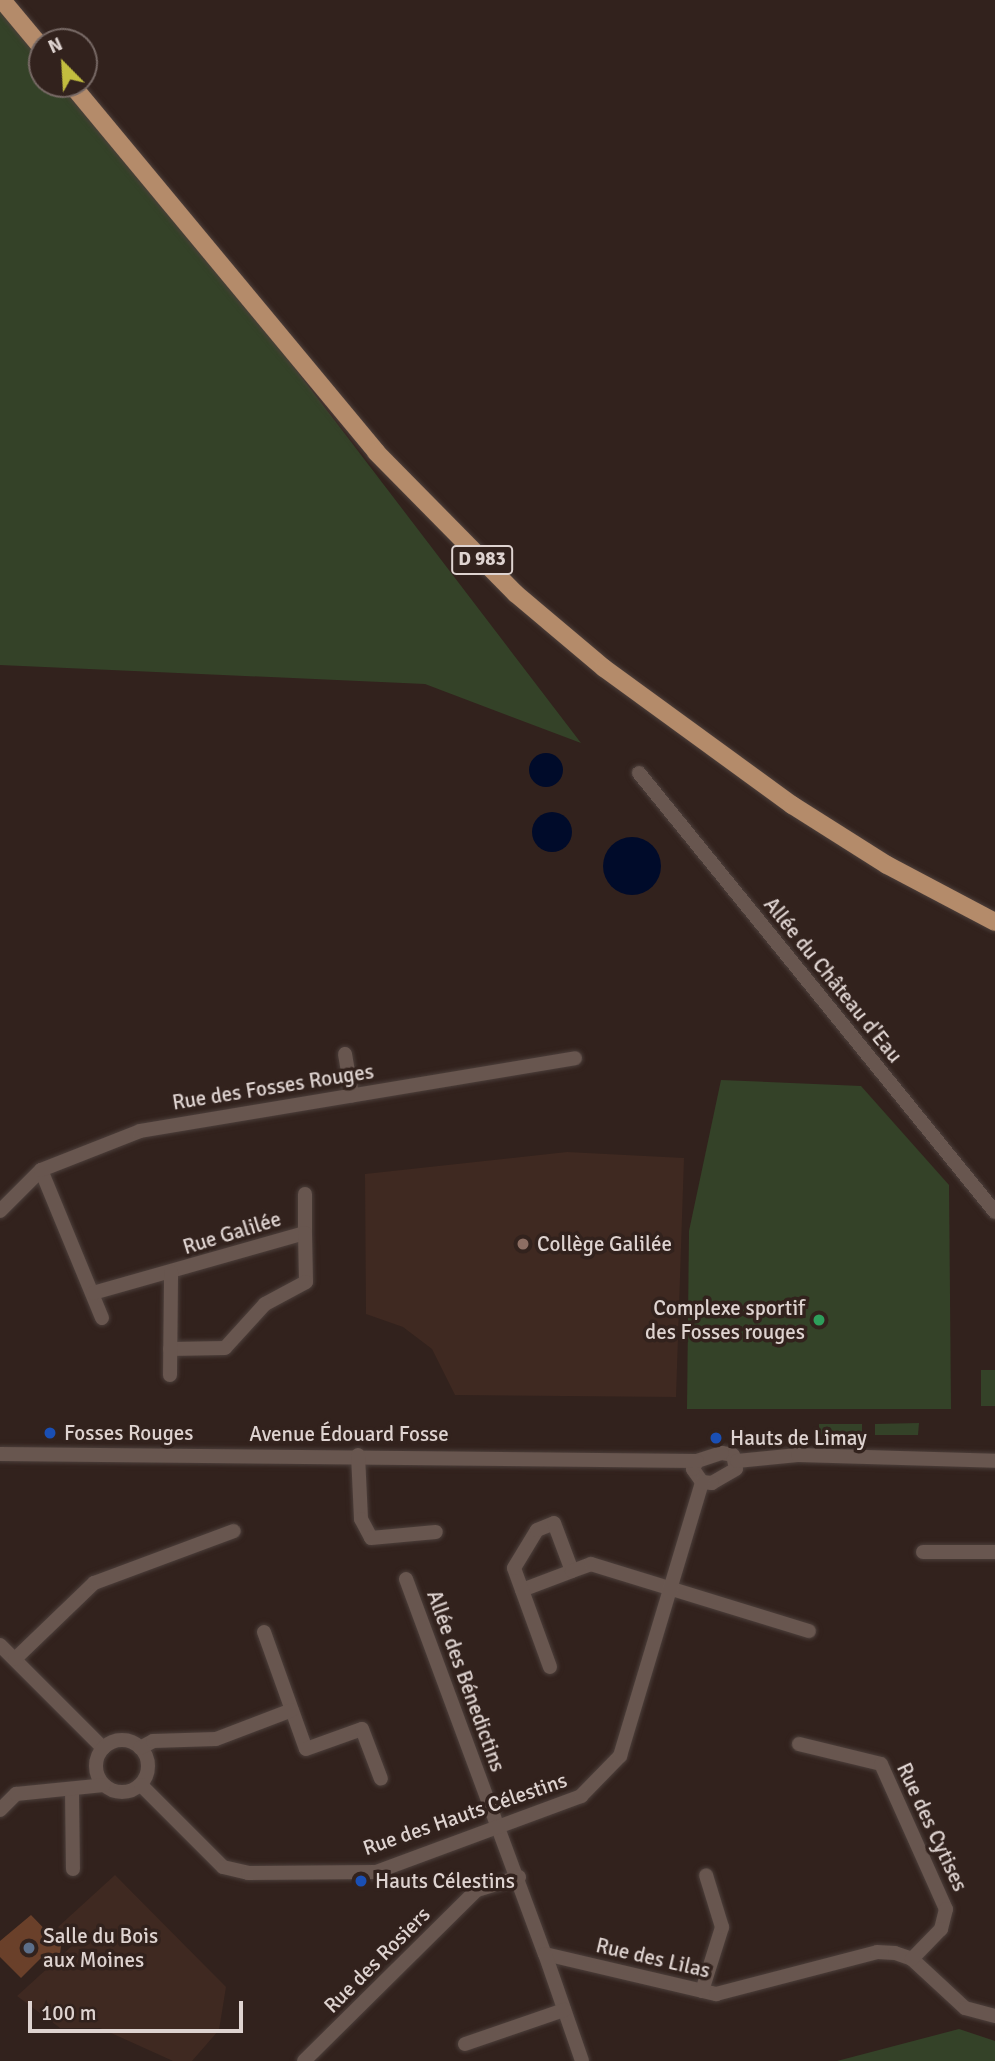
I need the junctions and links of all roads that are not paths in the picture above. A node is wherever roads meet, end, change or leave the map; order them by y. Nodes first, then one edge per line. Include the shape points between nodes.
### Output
1 (2, 0) edge
2 (28, 31) edge
3 (83, 98) edge
4 (639, 773) dead end
5 (995, 922) edge
6 (345, 1054) dead end
7 (575, 1058) dead end
8 (352, 1095) junction
9 (41, 1170) junction
10 (305, 1194) dead end
11 (0, 1210) edge
12 (995, 1212) edge
13 (305, 1233) junction
14 (172, 1272) junction
15 (93, 1293) junction
16 (102, 1318) dead end
17 (170, 1349) junction
18 (170, 1375) dead end
19 (0, 1454) edge
20 (358, 1455) junction
21 (697, 1461) junction
22 (737, 1461) junction
23 (995, 1461) edge
24 (702, 1482) junction
25 (234, 1531) dead end
26 (436, 1532) dead end
27 (923, 1552) dead end
28 (995, 1552) edge
29 (572, 1571) junction
30 (406, 1579) dead end
31 (668, 1589) junction
32 (522, 1590) junction
33 (264, 1632) dead end
34 (809, 1632) dead end
35 (0, 1645) edge
36 (15, 1659) junction
37 (550, 1667) dead end
38 (292, 1710) junction
39 (799, 1744) dead end
40 (103, 1748) junction
41 (140, 1748) junction
42 (381, 1779) dead end
43 (104, 1785) junction
44 (141, 1785) junction
45 (72, 1791) junction
46 (0, 1810) edge
47 (498, 1827) junction
48 (73, 1869) dead end
49 (706, 1875) dead end
50 (519, 1877) junction
51 (545, 1954) junction
52 (912, 1959) junction
53 (702, 1991) junction
54 (564, 2010) junction
55 (995, 2016) edge
56 (465, 2044) dead end
57 (304, 2061) edge
58 (582, 2061) edge

1 - 2 main road
3 - 5 main road, D 983 via 376,453 516,594 614,676 792,806 887,865
4 - 12 street, Allée du Château d'Eau
6 - 8 street
7 - 8 street, Rue des Fosses Rouges
8 - 9 street, Rue des Fosses Rouges via 140,1131
9 - 11 street, Rue des Fosses Rouges
9 - 15 street
10 - 13 street, Rue Galilée
13 - 14 street, Rue Galilée
13 - 17 street, Rue Galilée via 306,1282 265,1304 225,1348
14 - 15 street, Rue Galilée
14 - 17 street, Rue Galilée
15 - 16 street
17 - 18 street, Rue Galilée
19 - 20 street, Avenue Édouard Fosse
20 - 21 street, Avenue Édouard Fosse
20 - 26 street via 361,1519 370,1538
21 - 22 street, Avenue Édouard Fosse via 722,1453
21 - 24 street via 693,1469
22 - 23 street via 798,1455
22 - 24 street via 731,1475
24 - 31 street, Rue des Hauts Célestins
25 - 36 street via 93,1583
27 - 28 street
29 - 31 street via 591,1564
29 - 32 street
29 - 32 street via 554,1524 537,1530 514,1568
30 - 47 street, Allée des Bénedictins
31 - 34 street
31 - 47 street, Rue des Hauts Célestins via 620,1756 580,1796
32 - 37 street
33 - 38 street
35 - 36 street
36 - 40 street
38 - 41 street via 216,1739 153,1741
38 - 42 street via 306,1749 362,1729
39 - 52 street, Rue des Cytises via 881,1764 946,1909 941,1929
40 - 41 street via 126,1740
40 - 43 street via 96,1771
41 - 44 street via 148,1770
43 - 44 street via 126,1792
43 - 45 street
44 - 47 street, Rue des Hauts Célestins via 233,1872 376,1872
45 - 46 street via 16,1794
45 - 48 street
47 - 50 street, Allée des Bénedictins
49 - 53 street via 722,1927
50 - 51 street
50 - 57 street, Rue des Rosiers via 477,1891
51 - 53 street, Rue des Lilas
51 - 54 street
52 - 53 street, Rue des Lilas via 877,1952 716,1994
52 - 55 street via 965,2008
54 - 56 street
54 - 58 street

